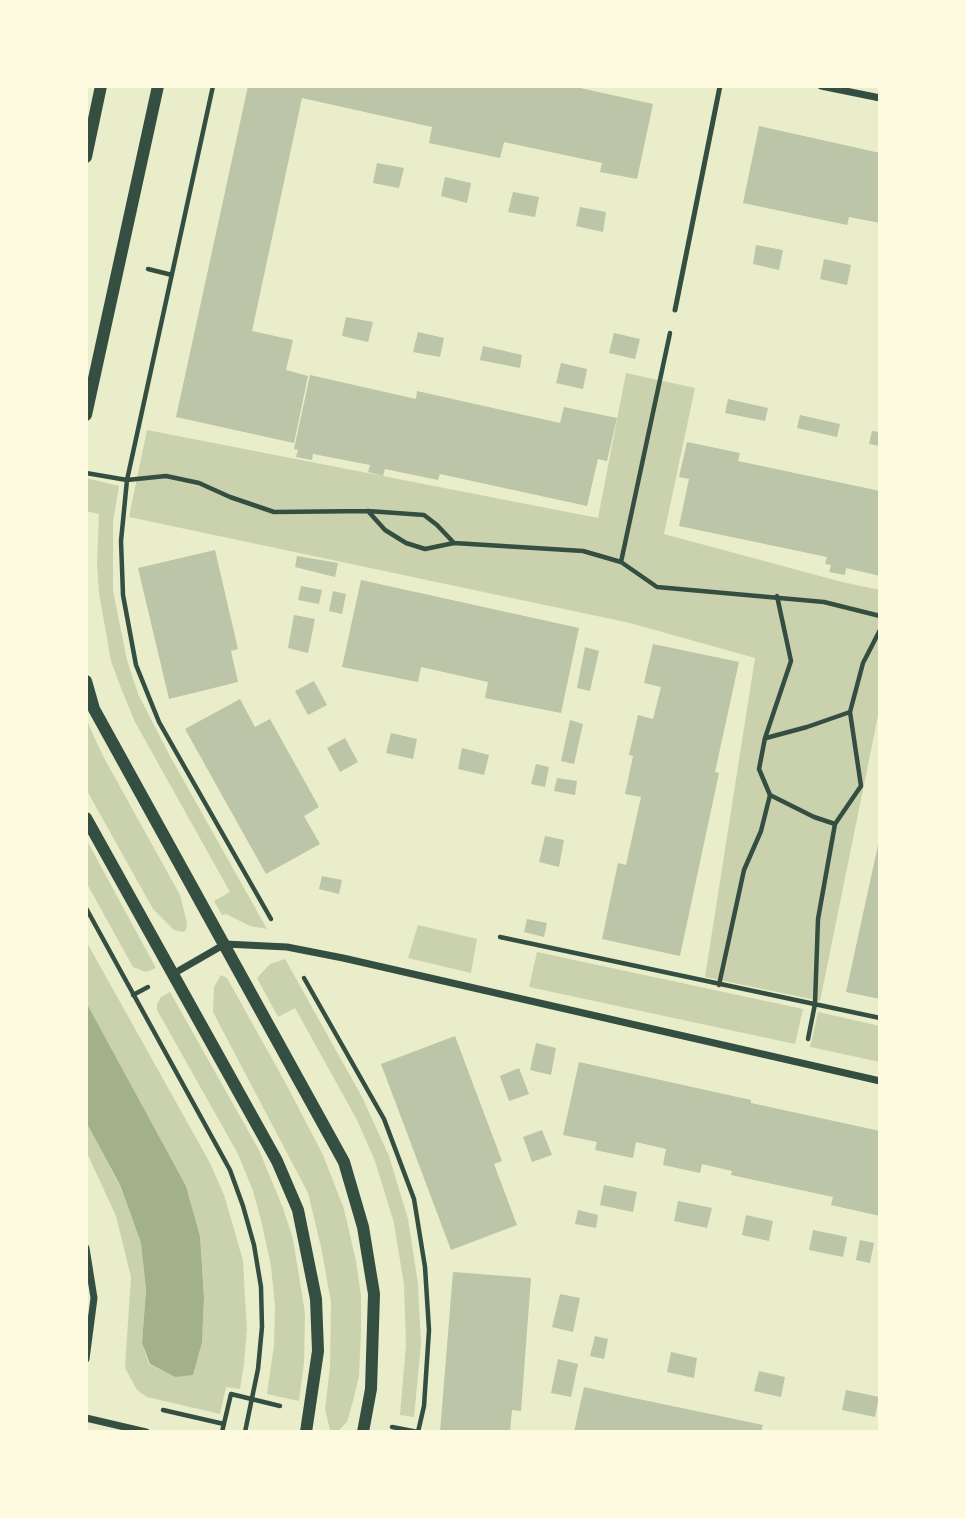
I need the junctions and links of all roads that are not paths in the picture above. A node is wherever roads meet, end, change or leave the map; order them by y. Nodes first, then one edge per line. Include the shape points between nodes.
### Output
1 (101, 86) edge
2 (159, 86) edge
3 (720, 86) edge
4 (821, 86) edge
5 (880, 98) edge
6 (86, 156) edge
7 (675, 310) road end
8 (91, 365) edge
9 (86, 415) edge
10 (86, 681) edge
11 (86, 818) edge
12 (225, 944) junction
13 (173, 974) junction
14 (880, 1081) edge
15 (86, 1248) edge
16 (86, 1359) edge
17 (86, 1418) edge
18 (146, 1432) edge
19 (306, 1432) edge
20 (363, 1432) edge

1 - 6 street
2 - 8 street
3 - 7 lane
4 - 5 street
8 - 9 street
10 - 12 street via 94,709
11 - 13 street
12 - 13 street
12 - 14 street via 287,947 343,958
12 - 20 street via 344,1162 363,1227 374,1293 371,1389
13 - 19 street via 277,1161 298,1210 316,1299 318,1351
15 - 16 street via 94,1298
17 - 18 street

